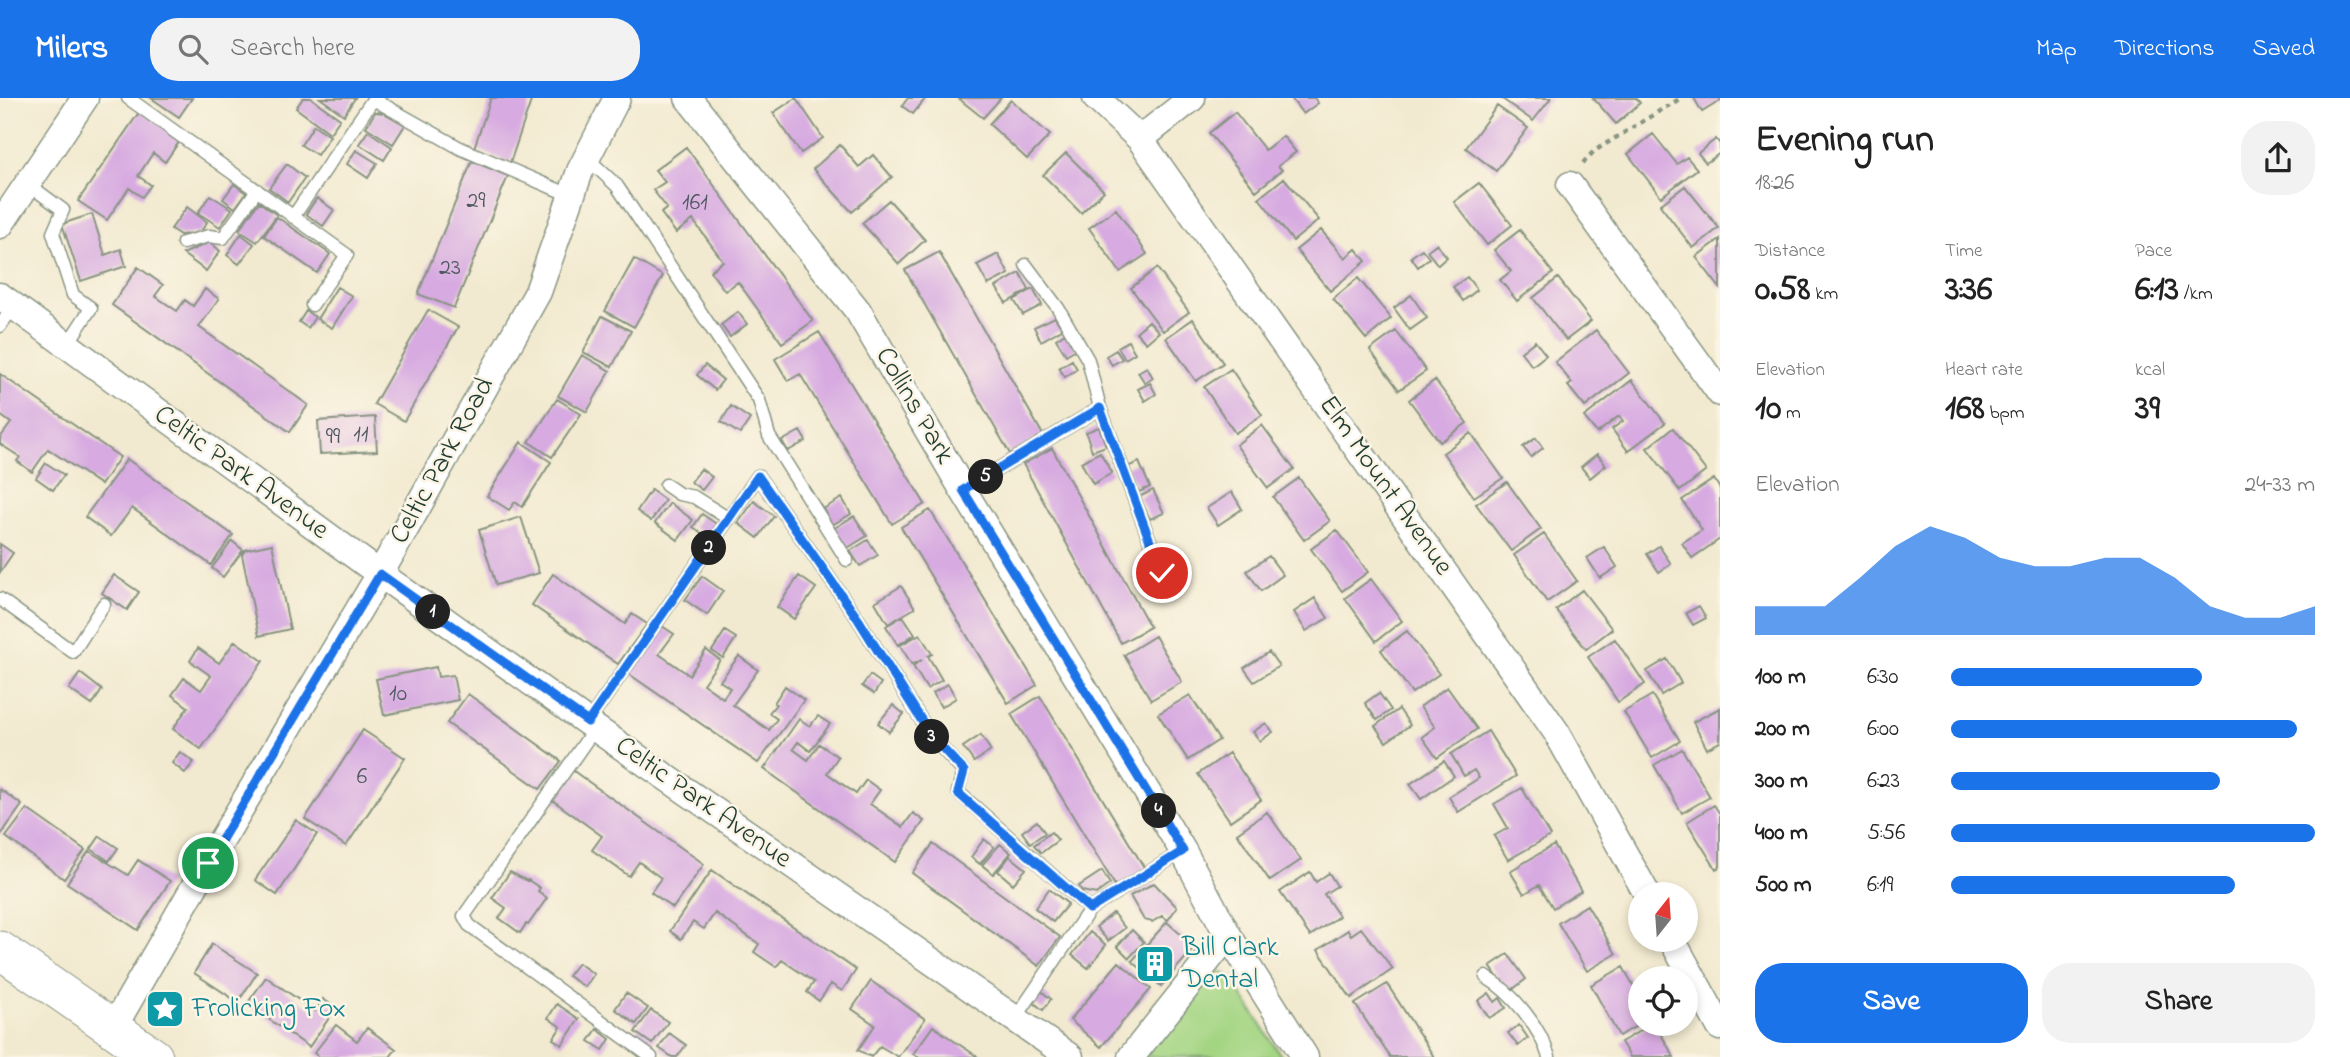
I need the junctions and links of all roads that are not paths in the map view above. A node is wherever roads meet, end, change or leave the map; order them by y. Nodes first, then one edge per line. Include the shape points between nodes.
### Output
1 (85, 98) edge
2 (128, 98) edge
3 (374, 98) edge
4 (617, 98) edge
5 (688, 98) edge
6 (1096, 98) edge
7 (1192, 98) edge
8 (1140, 139) junction
9 (587, 159) junction
10 (28, 184) junction
11 (1570, 185) road end
12 (257, 190) junction
13 (572, 196) junction
14 (293, 217) junction
15 (0, 225) edge
16 (183, 243) dead end
17 (1026, 265) dead end
18 (312, 305) dead end
19 (5, 309) edge
20 (67, 345) junction
21 (1720, 393) edge
22 (1100, 408) junction
23 (666, 485) dead end
24 (963, 490) junction
25 (729, 519) junction
26 (847, 560) dead end
27 (1162, 573) dead end
28 (380, 574) junction
29 (0, 599) edge
30 (104, 604) dead end
31 (591, 725) junction
32 (1183, 851) junction
33 (1640, 882) edge
34 (1090, 909) junction
35 (1228, 935) junction
36 (0, 950) edge
37 (1679, 952) edge
38 (1486, 977) dead end
39 (1015, 1019) junction
40 (1720, 1027) edge
41 (113, 1028) junction
42 (154, 1057) edge
43 (651, 1057) edge
44 (1069, 1057) edge
45 (1131, 1057) edge
46 (1305, 1057) edge
47 (1549, 1057) edge

1 - 10 street
2 - 12 lane
3 - 13 lane via 460,148
3 - 14 lane
4 - 9 street, Celtic Park Road
5 - 24 street, Collins Park via 858,310
6 - 8 street, Elm Mount Avenue
7 - 8 street
8 - 33 street, Elm Mount Avenue via 1558,733
9 - 13 street, Celtic Park Road
9 - 26 lane via 617,186 759,400 769,436
10 - 15 street
10 - 20 lane via 63,210 53,233 73,295 91,308
11 - 21 street
12 - 14 lane
12 - 16 lane via 223,238 209,236
13 - 28 street, Celtic Park Road via 538,292
14 - 18 lane via 346,255
17 - 22 lane via 1088,360
19 - 20 street, Celtic Park Avenue
20 - 28 street, Celtic Park Avenue
22 - 24 lane
22 - 27 lane
23 - 25 lane
24 - 32 street, Collins Park
25 - 31 lane
25 - 34 lane via 758,476 858,619 932,737 964,771 958,793
28 - 31 street, Celtic Park Avenue
28 - 41 street, Celtic Park Road
29 - 30 lane via 73,652
31 - 39 street, Celtic Park Avenue
31 - 43 lane via 464,916 469,925
32 - 34 lane
32 - 35 street, Collins Park
34 - 39 lane
35 - 45 street
35 - 46 street, Collins Park
36 - 41 main road
37 - 40 street
38 - 47 lane via 1525,1014
39 - 44 street, Celtic Park Avenue
41 - 42 main road

